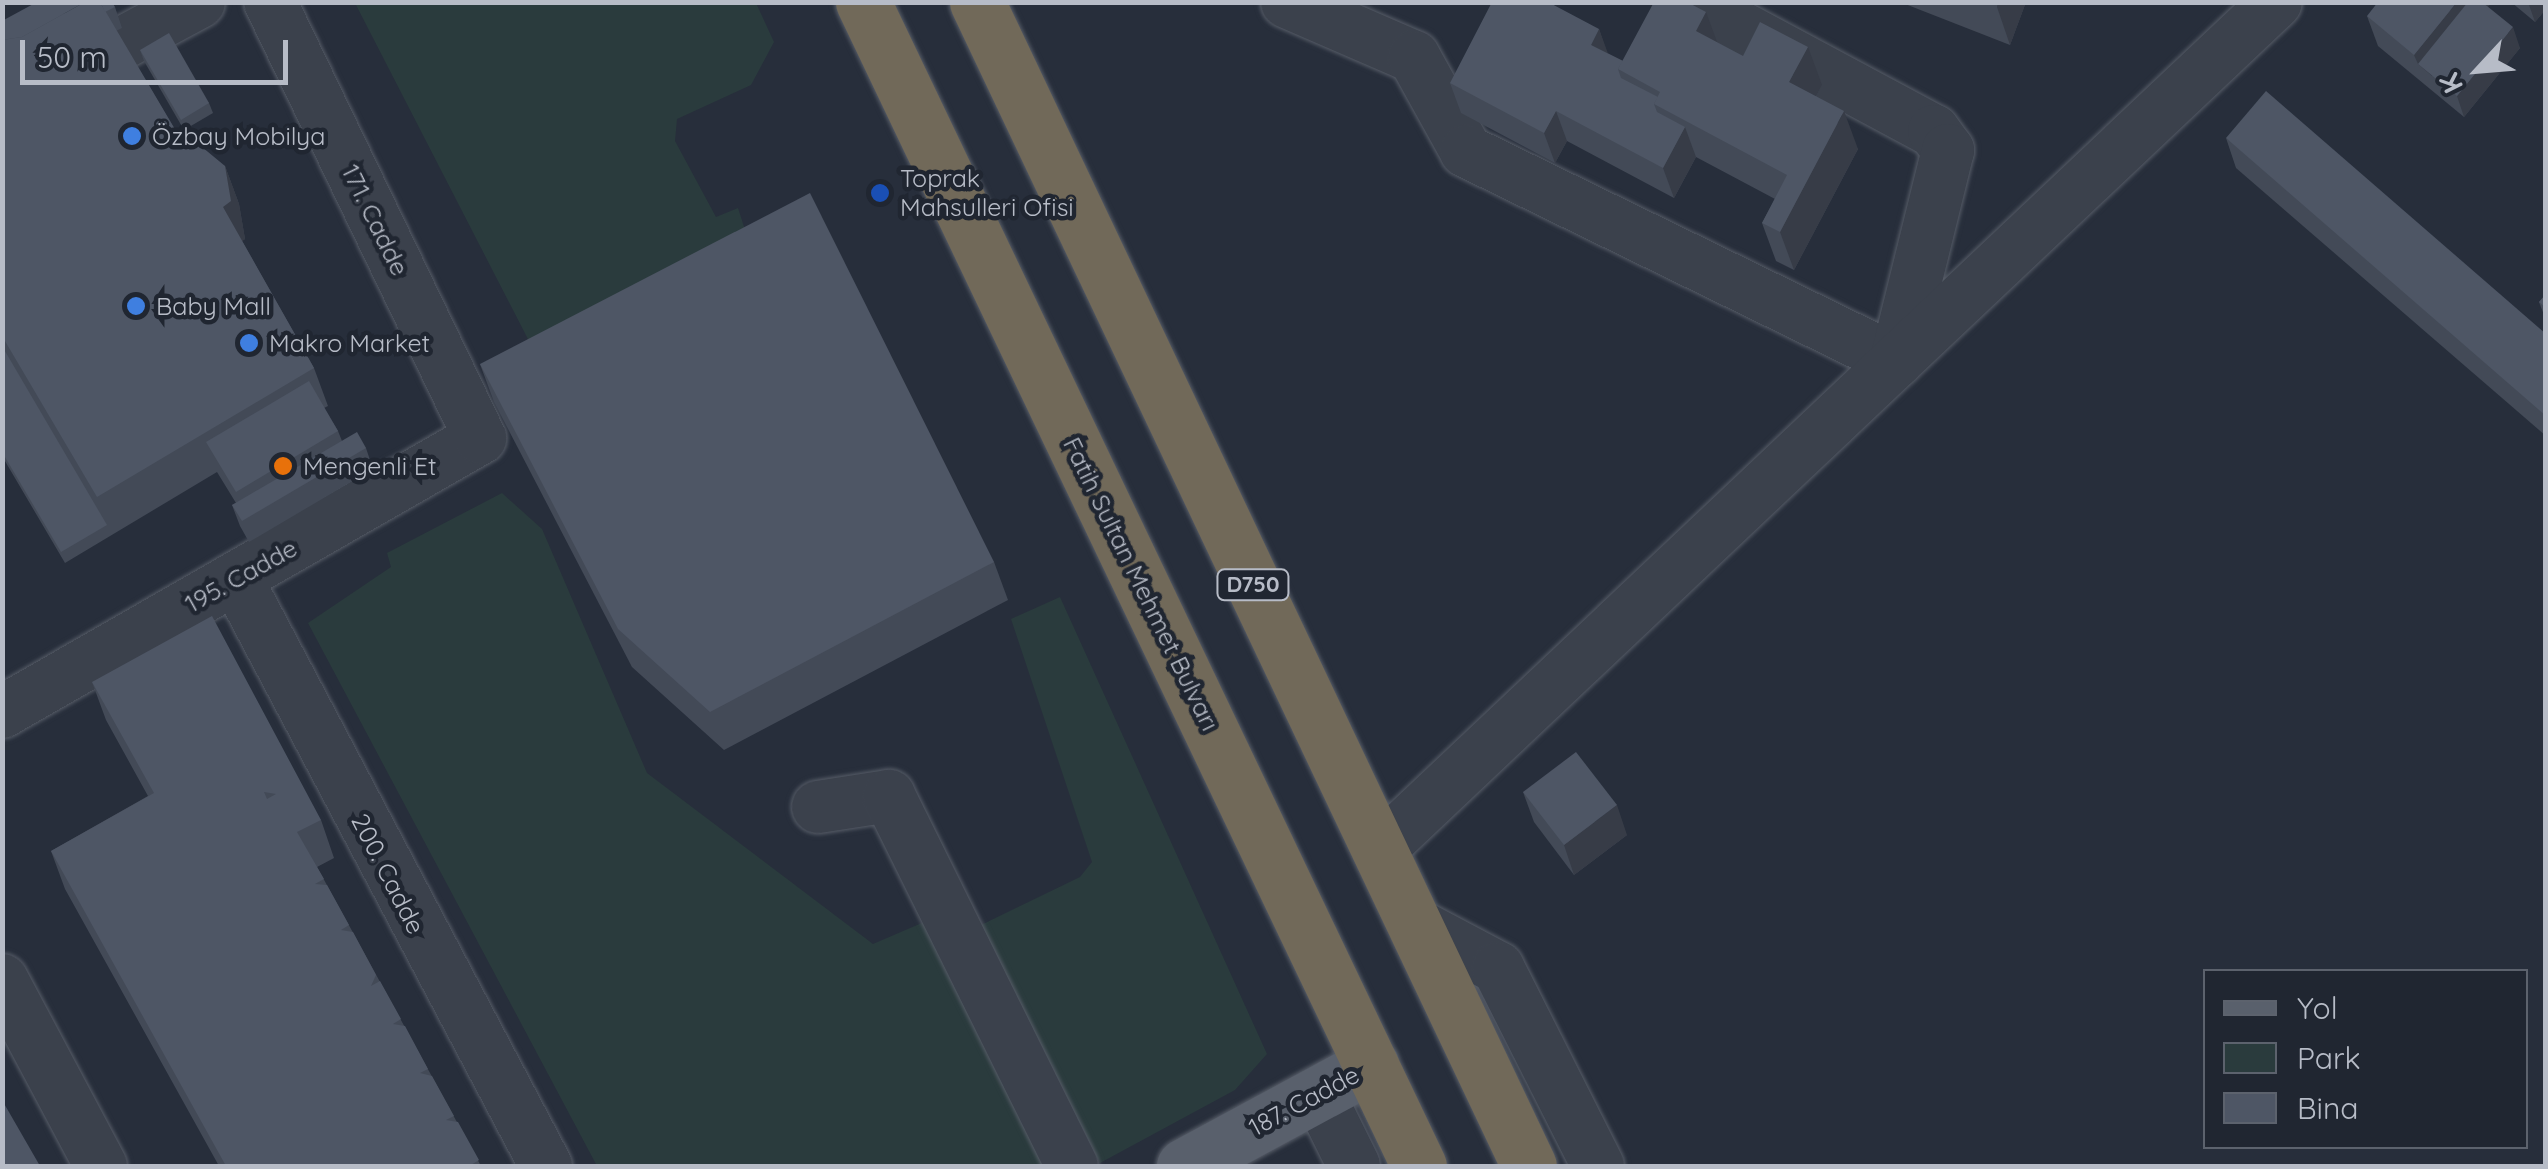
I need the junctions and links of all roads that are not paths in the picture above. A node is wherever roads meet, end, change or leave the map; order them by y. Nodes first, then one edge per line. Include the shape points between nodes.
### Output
1 (198, 2) edge
2 (270, 2) edge
3 (863, 2) edge
4 (977, 2) edge
5 (1286, 2) edge
6 (1693, 2) edge
7 (2276, 2) edge
8 (117, 46) edge
9 (1896, 361) junction
10 (480, 438) joint
11 (236, 578) junction
12 (2, 712) edge
13 (818, 806) dead end
14 (1378, 850) junction
15 (1413, 923) junction
16 (2, 980) edge
17 (1371, 1065) junction
18 (1318, 1092) junction
19 (100, 1166) edge
20 (546, 1166) edge
21 (1072, 1166) edge
22 (1184, 1166) edge
23 (1354, 1166) edge
24 (1419, 1166) edge
25 (1529, 1166) edge
26 (1598, 1166) edge

1 - 8 street
2 - 10 street, 171. Cadde
3 - 17 highway, Fatih Sultan Mehmet Bulvarı
4 - 14 highway, D750
5 - 9 street via 1414,57 1466,151
6 - 9 street via 1934,131 1948,150
7 - 9 street
9 - 14 street
10 - 11 street, 195. Cadde
11 - 12 street, 195. Cadde
11 - 20 street, 200. Cadde
13 - 21 street via 889,796
14 - 15 highway, D750
15 - 25 highway, D750
15 - 26 street via 1498,968
16 - 19 street
17 - 18 main road, 187. Cadde
17 - 24 highway, Fatih Sultan Mehmet Bulvarı
18 - 22 main road, 187. Cadde
18 - 23 street

